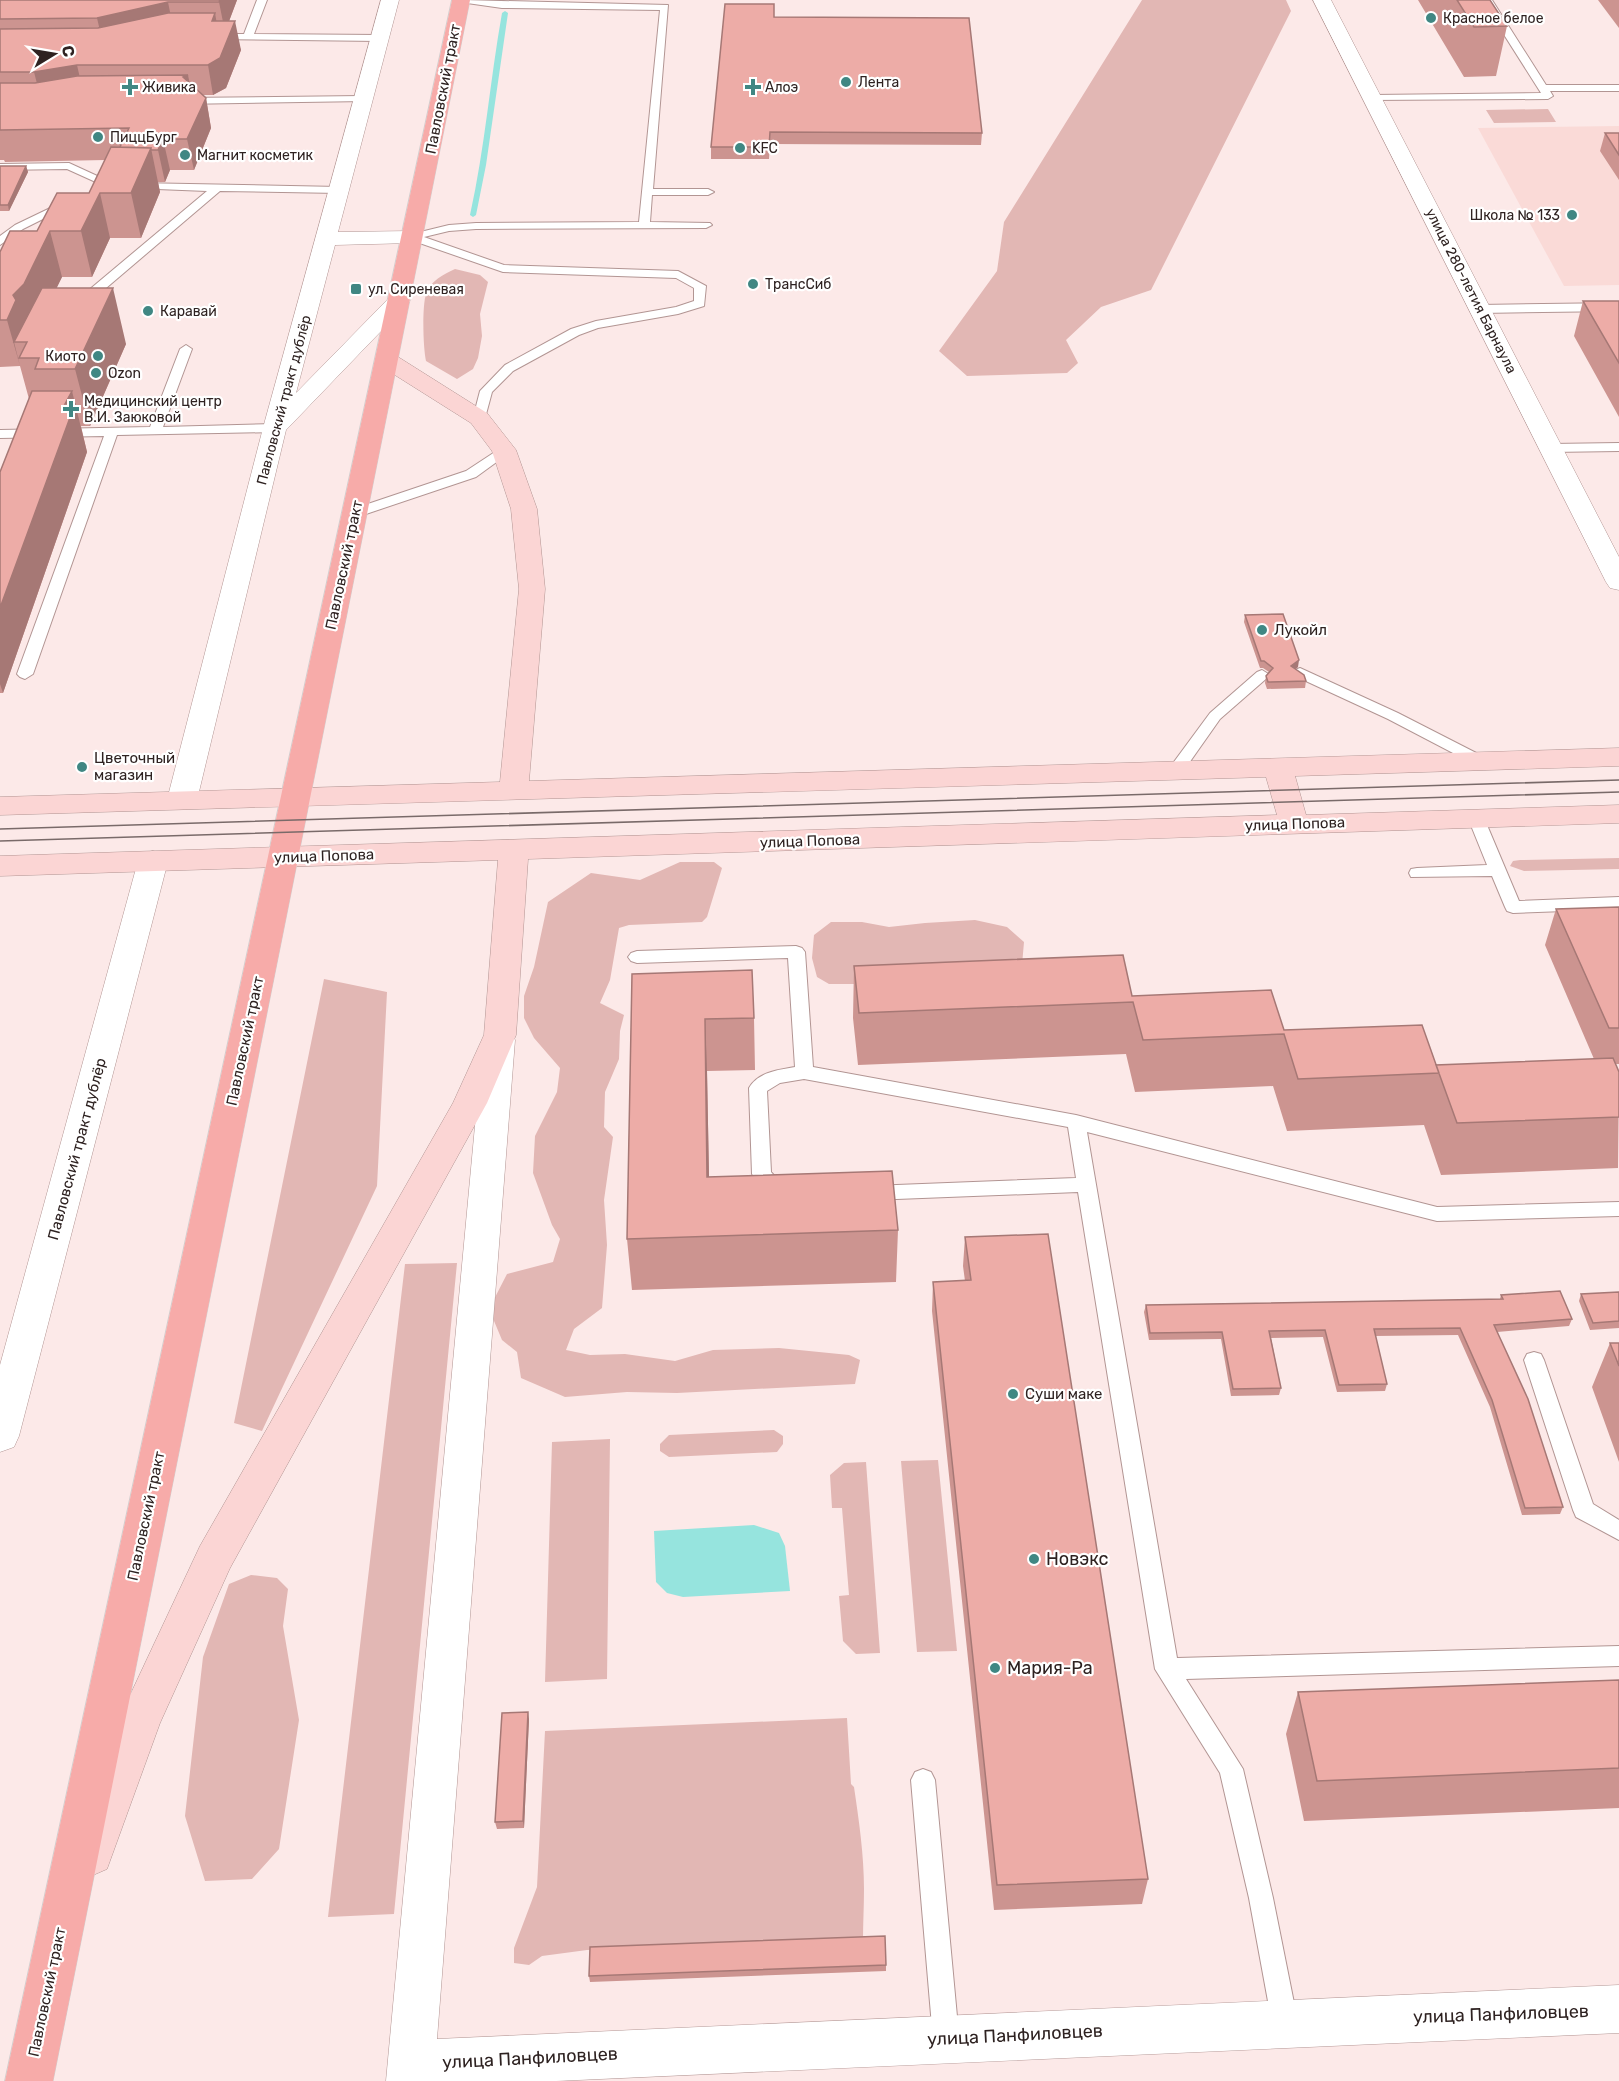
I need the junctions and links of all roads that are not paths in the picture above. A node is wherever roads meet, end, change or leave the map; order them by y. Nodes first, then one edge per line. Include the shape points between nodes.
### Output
1 (262, 0) edge
2 (390, 0) edge
3 (461, 0) edge
4 (467, 0) edge
5 (1322, 0) edge
6 (1487, 0) edge
7 (248, 36) junction
8 (206, 37) edge
9 (379, 38) junction
10 (1542, 88) junction
11 (1619, 88) edge
12 (1373, 98) junction
13 (362, 99) junction
14 (166, 101) edge
15 (0, 167) edge
16 (113, 186) junction
17 (217, 188) junction
18 (339, 190) junction
19 (647, 192) junction
20 (708, 192) dead end
21 (644, 225) junction
22 (706, 225) dead end
23 (0, 227) edge
24 (19, 227) junction
25 (412, 237) junction
26 (326, 239) junction
27 (0, 242) edge
28 (399, 301) junction
29 (1593, 307) junction
30 (1619, 307) edge
31 (1480, 309) junction
32 (68, 313) edge
33 (1602, 321) edge
34 (186, 349) dead end
35 (387, 360) junction
36 (479, 418) junction
37 (275, 428) junction
38 (155, 430) junction
39 (112, 431) junction
40 (0, 434) edge
41 (1619, 447) edge
42 (1551, 448) junction
43 (504, 450) junction
44 (355, 513) junction
45 (1619, 582) edge
46 (1300, 673) edge
47 (26, 674) dead end
48 (1262, 675) dead end
49 (1619, 757) edge
50 (1480, 761) junction
51 (1278, 768) junction
52 (1176, 770) junction
53 (514, 790) junction
54 (295, 797) junction
55 (182, 800) junction
56 (0, 806) edge
57 (1619, 814) edge
58 (1476, 818) junction
59 (1294, 824) junction
60 (514, 850) junction
61 (284, 857) junction
62 (153, 861) junction
63 (0, 866) edge
64 (1497, 870) junction
65 (1418, 873) dead end
66 (1619, 903) edge
67 (637, 957) dead end
68 (500, 1035) junction
69 (804, 1072) junction
70 (1076, 1122) junction
71 (1085, 1185) junction
72 (854, 1193) edge
73 (797, 1195) edge
74 (1619, 1209) edge
75 (1534, 1360) dead end
76 (0, 1436) edge
77 (1619, 1531) edge
78 (1619, 1656) edge
79 (1167, 1669) junction
80 (923, 1780) dead end
81 (56, 1948) junction
82 (1619, 2009) edge
83 (1285, 2023) junction
84 (945, 2038) junction
85 (411, 2073) edge
86 (29, 2081) edge

1 - 7 lane
2 - 9 street, Павловский тракт дублёр
3 - 25 main road, Павловский тракт
4 - 19 lane via 502,5 664,7
5 - 12 street, улица 280-летия Барнаула
6 - 10 lane
7 - 8 lane
7 - 9 lane
9 - 13 street, Павловский тракт дублёр
10 - 11 lane
10 - 12 lane via 1548,96
12 - 31 street, улица 280-летия Барнаула
13 - 14 lane
13 - 18 street, Павловский тракт дублёр
15 - 16 lane via 69,166
16 - 17 lane
16 - 24 lane
17 - 18 lane
17 - 32 lane
18 - 26 street, Павловский тракт дублёр
19 - 20 lane
19 - 21 lane
21 - 22 lane
21 - 25 lane via 476,226
23 - 24 lane
24 - 27 lane
25 - 26 street
25 - 28 main road, Павловский тракт
25 - 36 lane via 503,268 678,275 700,286 700,303 575,332 509,368 486,391
26 - 37 street, Павловский тракт дублёр
28 - 35 main road, Павловский тракт
28 - 37 street
29 - 30 lane
29 - 31 lane
29 - 33 lane
31 - 42 street, улица 280-летия Барнаула
34 - 38 lane
35 - 36 main road
35 - 44 main road, Павловский тракт
36 - 43 main road
37 - 38 lane
37 - 55 street, Павловский тракт дублёр
38 - 39 lane
39 - 40 lane
39 - 47 lane
41 - 42 lane
42 - 45 street, улица 280-летия Барнаула
43 - 44 lane via 471,474
43 - 53 main road via 524,509 532,589
44 - 54 main road, Павловский тракт
46 - 50 lane
48 - 52 lane via 1215,716
49 - 50 main road
50 - 51 main road
51 - 52 main road
51 - 59 main road
52 - 53 main road
53 - 54 main road
54 - 55 main road
54 - 61 main road, Павловский тракт
55 - 56 main road
57 - 58 main road, улица Попова
58 - 59 main road, улица Попова
58 - 64 lane
59 - 60 main road, улица Попова
60 - 61 main road, улица Попова
60 - 68 main road
61 - 62 main road, улица Попова
61 - 81 main road, Павловский тракт
62 - 63 main road, улица Попова
62 - 76 street, Павловский тракт дублёр
64 - 65 lane
64 - 66 lane via 1513,907
67 - 69 lane via 796,952
68 - 81 main road via 470,1103 214,1559 140,1723
68 - 85 street
69 - 70 lane
69 - 73 lane via 775,1077 758,1088 762,1174 775,1190
70 - 71 lane
70 - 74 lane via 1437,1214
71 - 72 lane
71 - 79 lane
75 - 77 lane via 1584,1510
78 - 79 lane
79 - 83 lane via 1231,1769
80 - 84 lane
81 - 86 main road, Павловский тракт
82 - 83 street, улица Панфиловцев
83 - 84 street, улица Панфиловцев
84 - 85 street, улица Панфиловцев

